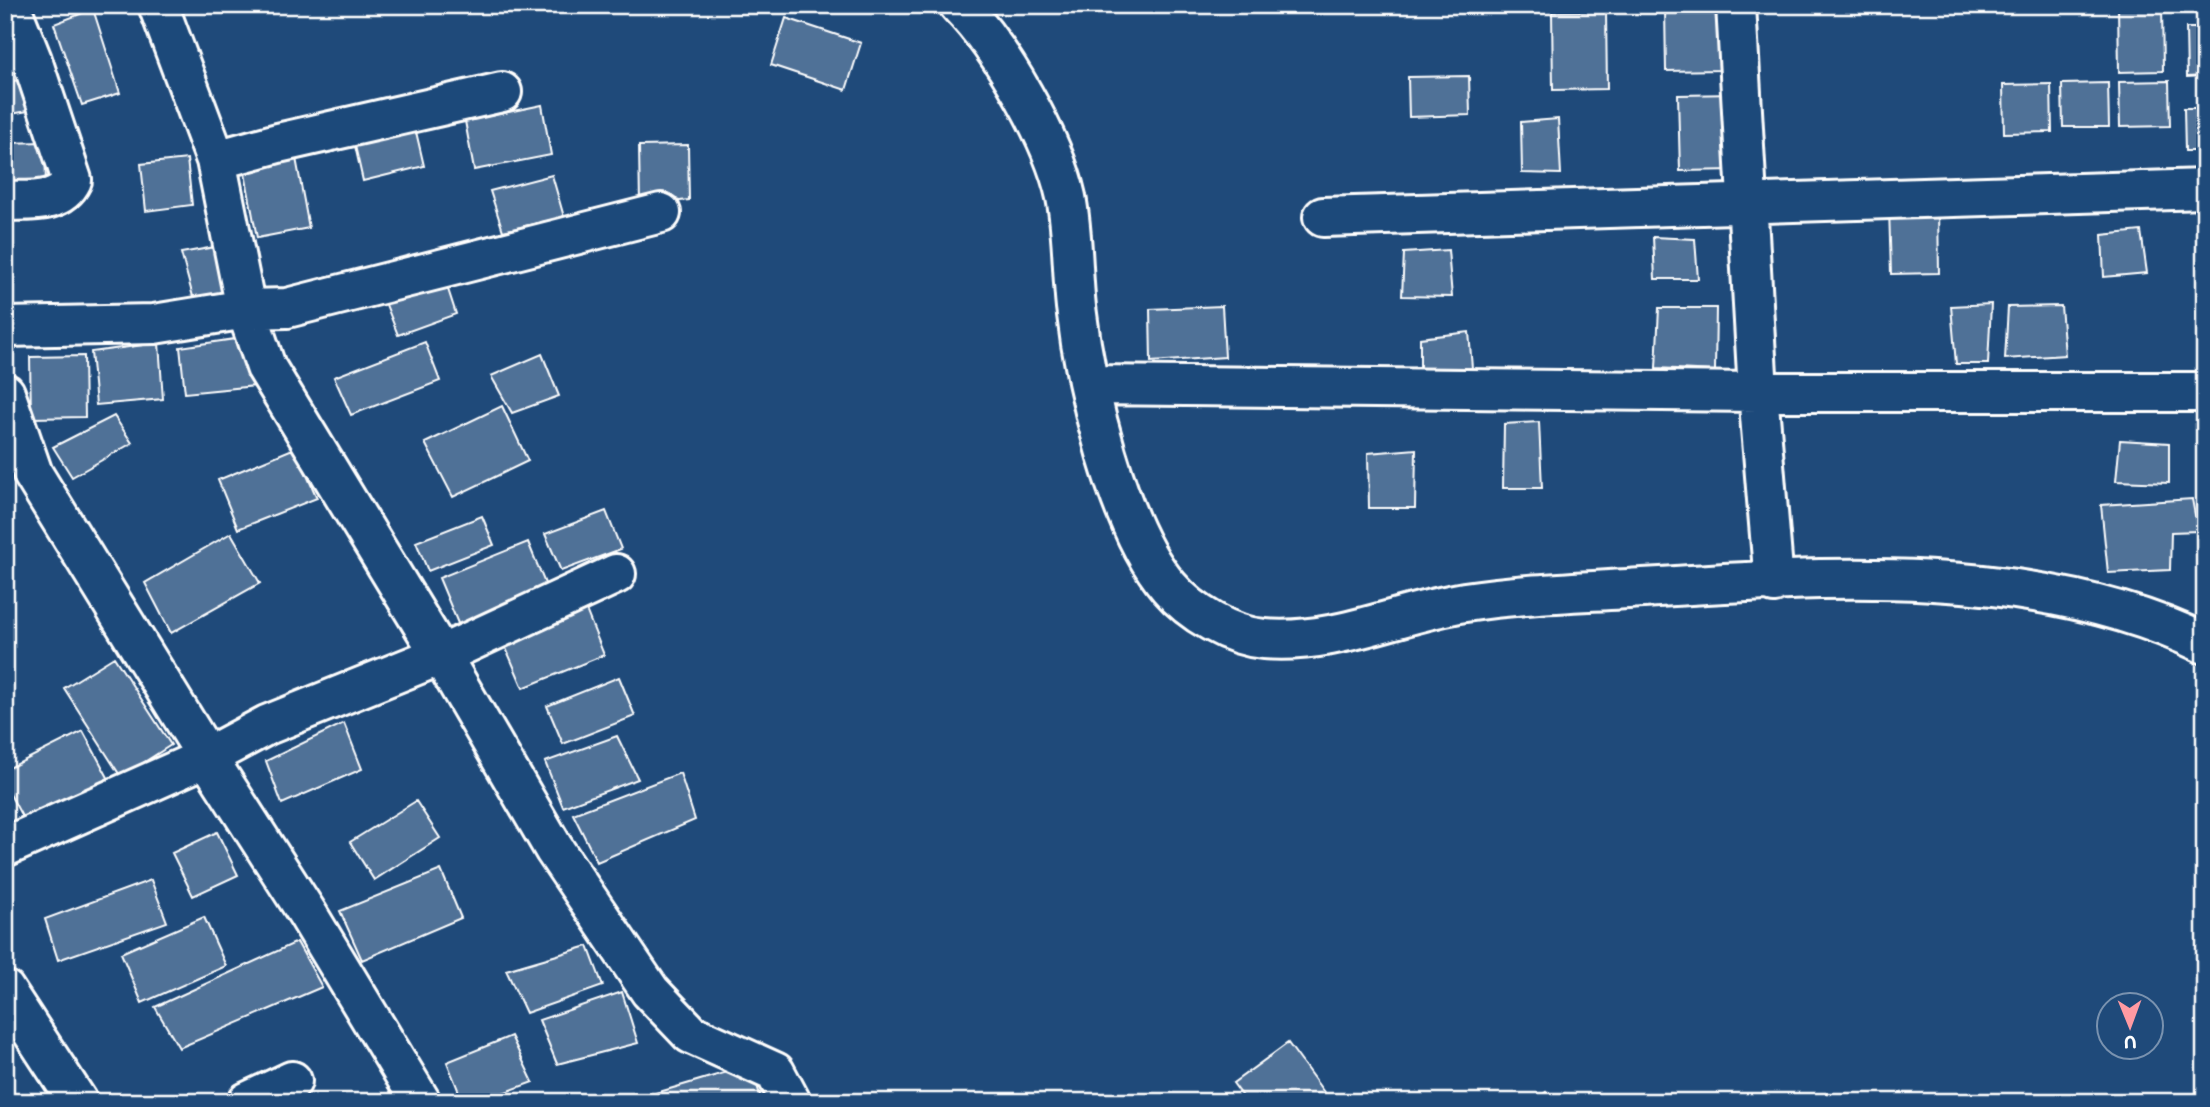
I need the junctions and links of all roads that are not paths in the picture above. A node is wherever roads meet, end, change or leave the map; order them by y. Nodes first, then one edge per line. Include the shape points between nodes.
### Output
1 (10, 5) edge
2 (158, 5) edge
3 (959, 5) edge
4 (1736, 5) edge
5 (19, 61) edge
6 (502, 92) dead end
7 (216, 160) junction
8 (2205, 189) edge
9 (5, 201) edge
10 (1749, 206) junction
11 (661, 214) dead end
12 (1323, 217) dead end
13 (246, 309) junction
14 (5, 327) edge
15 (1091, 385) junction
16 (1758, 392) junction
17 (2205, 392) edge
18 (5, 393) edge
19 (616, 574) dead end
20 (1774, 583) junction
21 (2205, 645) edge
22 (442, 655) junction
23 (206, 757) junction
24 (5, 846) edge
25 (5, 990) edge
26 (292, 1081) dead end
27 (78, 1102) edge
28 (247, 1102) edge
29 (421, 1102) edge
30 (791, 1102) edge

1 - 5 street
2 - 7 street
3 - 15 street via 1041,125 1066,197 1076,312
4 - 10 street
5 - 9 street via 72,180 67,191 52,198
6 - 7 street
7 - 13 street
8 - 10 street
10 - 12 street
10 - 16 street
11 - 13 street via 287,308
13 - 14 street via 154,324
13 - 22 street via 266,367
15 - 16 street
15 - 20 street via 1102,438 1133,531 1170,589 1214,624 1262,639 1317,637 1375,627 1462,602
16 - 17 street
16 - 20 street
18 - 23 street via 33,474
19 - 22 street
20 - 21 street via 1889,579 2031,589 2114,611
22 - 23 street via 267,725
22 - 30 street via 554,849 650,991 691,1034 775,1072
23 - 24 street
23 - 29 street
25 - 27 street
26 - 28 street

